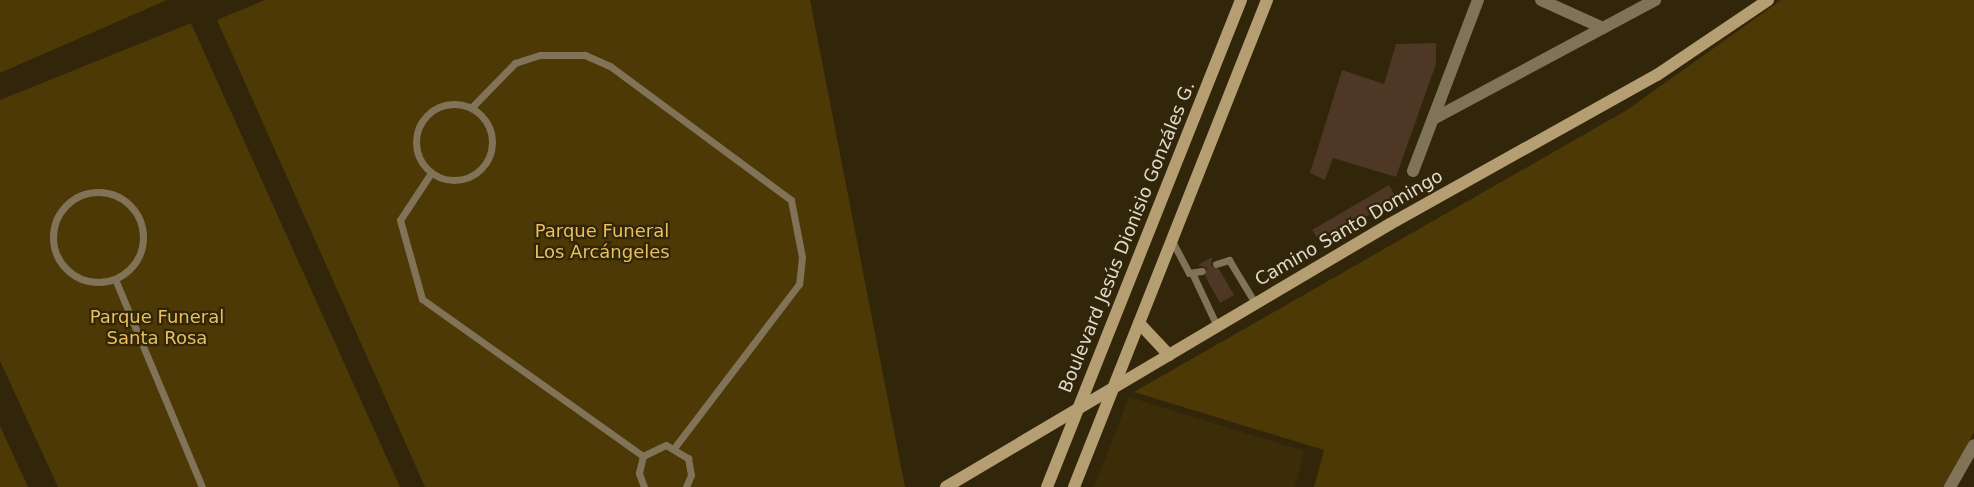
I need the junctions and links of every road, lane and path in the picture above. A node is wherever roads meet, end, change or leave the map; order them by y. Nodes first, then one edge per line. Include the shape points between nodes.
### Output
1 (1241, 0) edge
2 (1267, 0) edge
3 (1478, 0) edge
4 (1541, 0) edge
5 (1655, 0) edge
6 (1768, 0) edge
7 (1603, 28) junction
8 (472, 106) junction
9 (1435, 118) junction
10 (1413, 171) dead end
11 (431, 173) junction
12 (1172, 241) junction
13 (1216, 264) dead end
14 (1202, 271) dead end
15 (1193, 275) junction
16 (115, 279) junction
17 (1255, 303) junction
18 (1139, 323) junction
19 (1217, 326) junction
20 (1169, 355) junction
21 (1115, 387) junction
22 (1077, 407) junction
23 (1974, 445) edge
24 (675, 447) junction
25 (644, 456) junction
26 (202, 487) edge
27 (644, 487) edge
28 (686, 487) edge
29 (946, 487) edge
30 (1047, 487) edge
31 (1074, 487) edge
32 (1950, 487) edge

1 - 22 main road, Boulevard Jesús Dionisio Gonzáles G.
2 - 12 main road
3 - 9 street
4 - 7 street
5 - 7 street
6 - 17 main road, Camino Santo Domingo via 1657,75
7 - 9 street
8 - 11 lane via 438,107 419,125 416,151
8 - 11 lane via 490,129 485,164 454,180
8 - 24 lane via 515,63 540,55 585,55 610,66 790,200 802,257 799,284
9 - 10 street
11 - 25 lane via 400,220 422,299
12 - 15 lane
12 - 18 main road
13 - 17 lane via 1229,260
14 - 15 lane
15 - 19 lane
16 - 16 lane via 138,259 143,228 137,213 113,194 82,195 58,216 53,246 70,273 92,282
16 - 26 lane
17 - 19 main road, Camino Santo Domingo
18 - 20 main road
18 - 21 main road
19 - 20 main road, Camino Santo Domingo
20 - 21 main road, Camino Santo Domingo
21 - 22 main road, Camino Santo Domingo
21 - 31 main road
22 - 29 main road, Camino Santo Domingo
22 - 30 main road, Boulevard Jesús Dionisio Gonzáles G.
23 - 32 street
24 - 25 lane via 657,447
24 - 28 lane via 691,466
25 - 27 lane via 639,473

